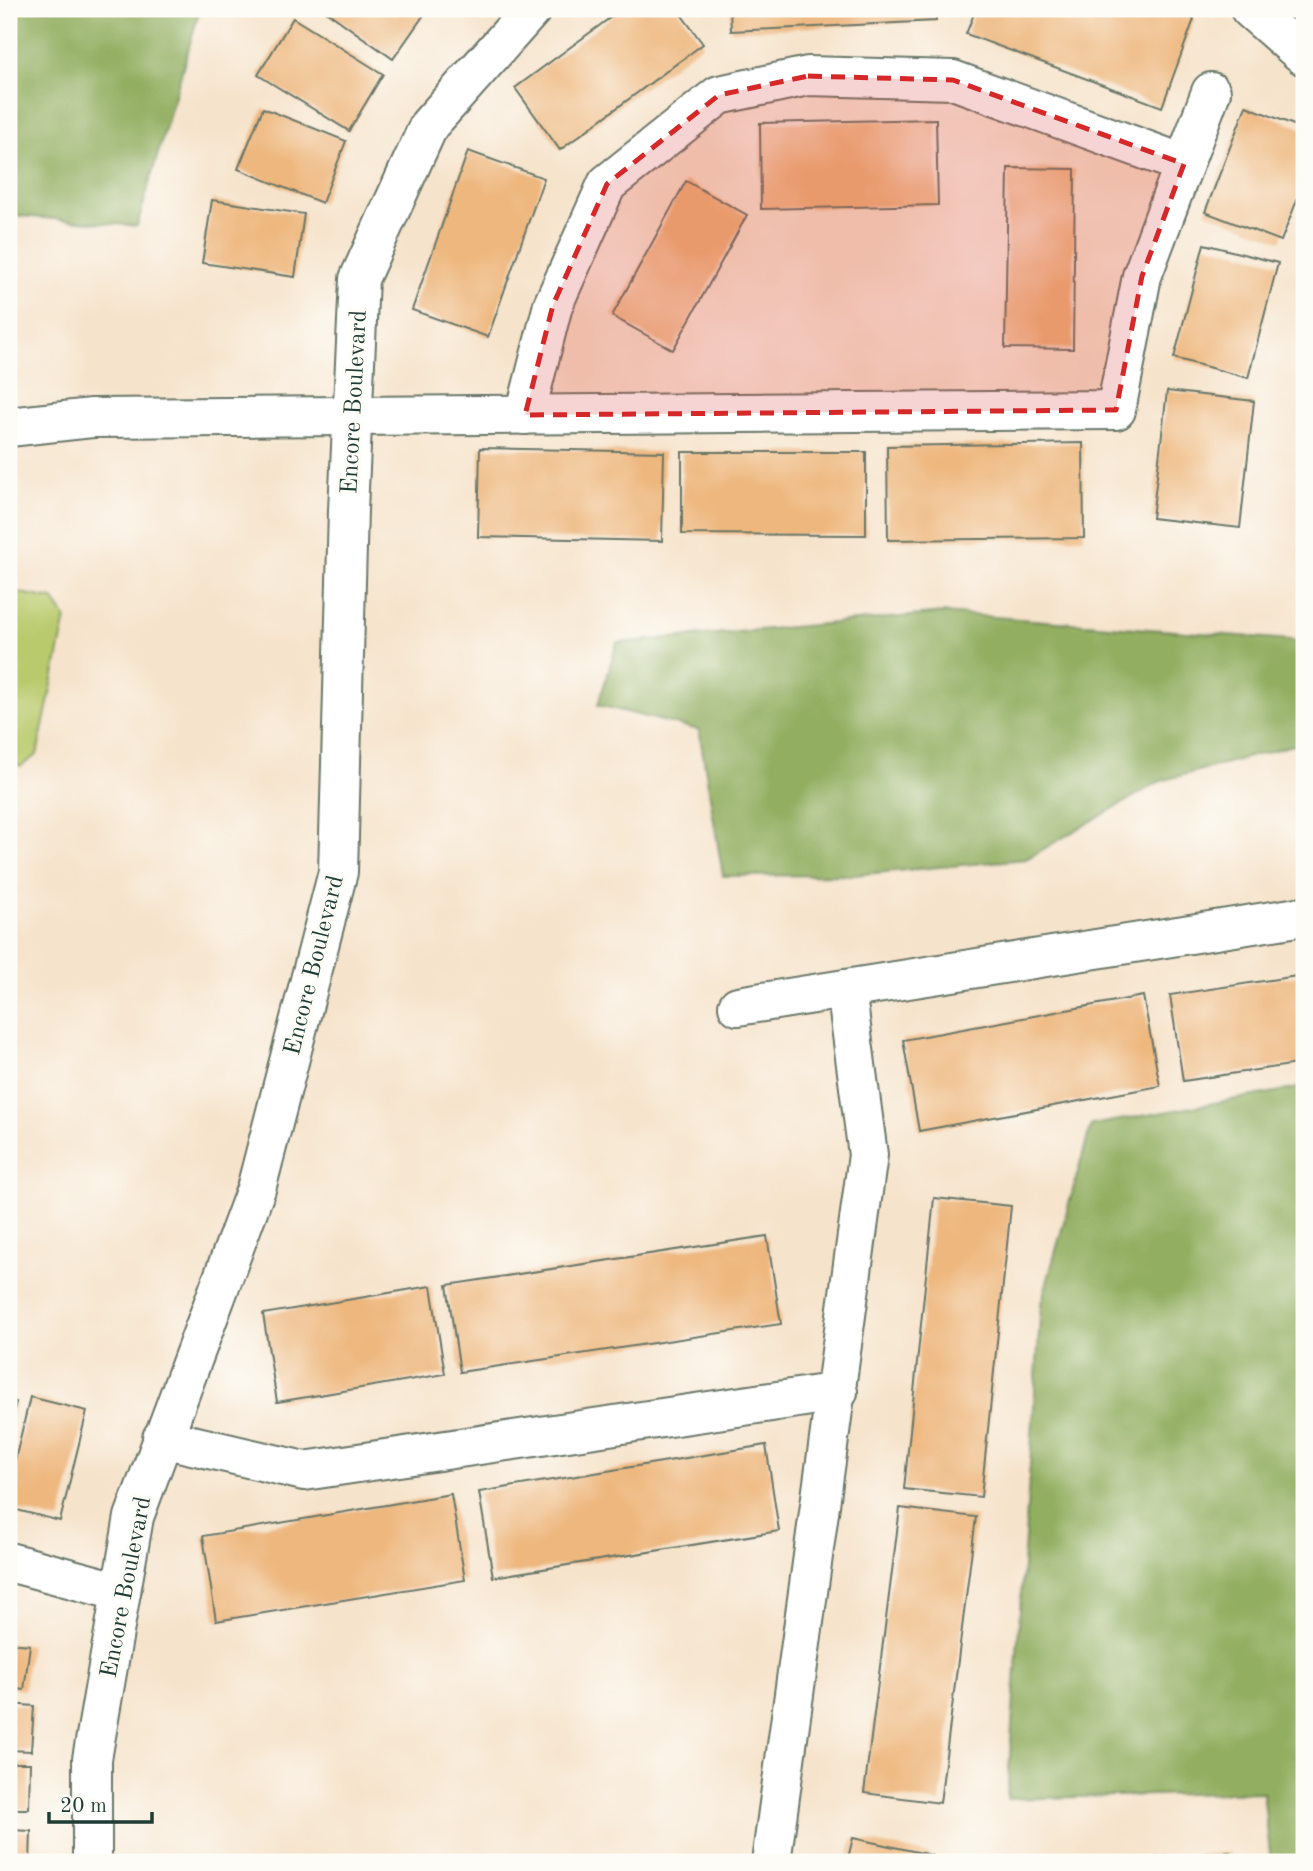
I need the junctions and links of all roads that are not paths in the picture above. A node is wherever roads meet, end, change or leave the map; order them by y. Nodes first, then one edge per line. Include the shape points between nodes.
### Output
1 (532, 9) edge
2 (1250, 9) edge
3 (1304, 56) edge
4 (1211, 92) dead end
5 (1184, 164) junction
6 (525, 415) junction
7 (352, 416) junction
8 (9, 427) edge
9 (1304, 916) edge
10 (846, 989) junction
11 (738, 1006) dead end
12 (838, 1392) junction
13 (163, 1438) junction
14 (9, 1562) edge
15 (121, 1592) junction
16 (92, 1862) edge
17 (772, 1862) edge

1 - 7 street, Encore Boulevard via 429,125 359,279
2 - 3 street
4 - 5 street
5 - 6 street via 1142,276 1116,410
5 - 6 street via 953,80 808,76 719,95 607,184 553,305
6 - 7 street
7 - 8 street via 92,418
7 - 13 street, Encore Boulevard via 338,872 256,1189
9 - 10 street
10 - 11 street
10 - 12 street via 868,1155
12 - 13 street via 304,1471
12 - 17 street
13 - 15 street, Encore Boulevard via 134,1517
14 - 15 street
15 - 16 street, Encore Boulevard via 92,1759

